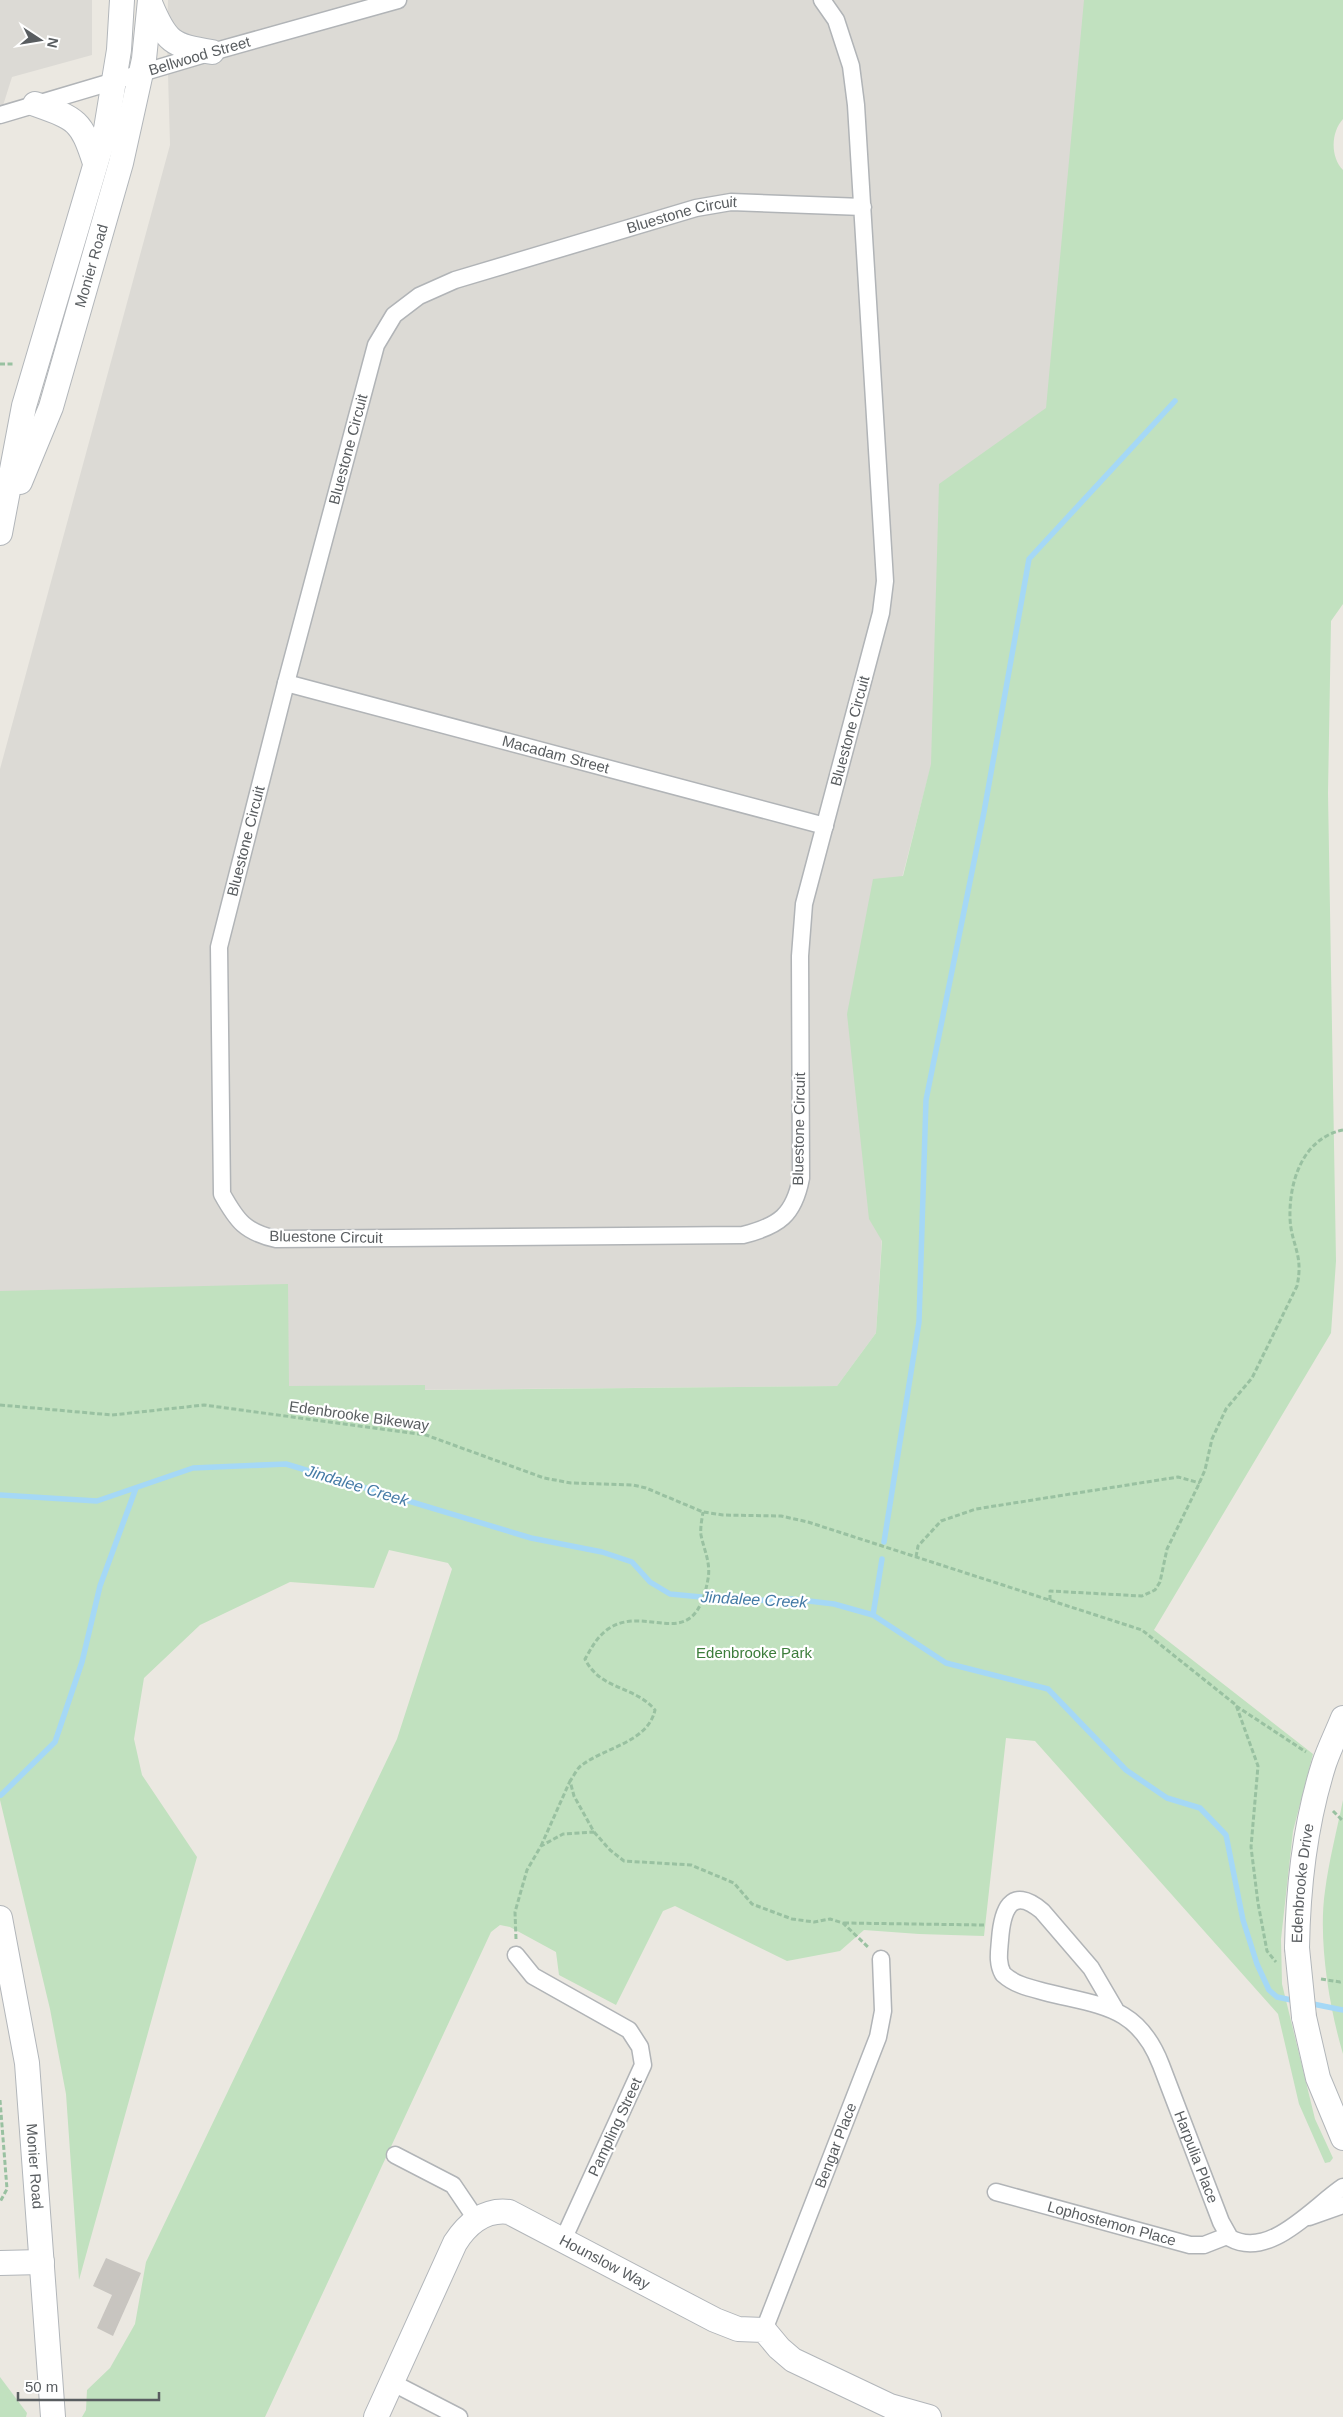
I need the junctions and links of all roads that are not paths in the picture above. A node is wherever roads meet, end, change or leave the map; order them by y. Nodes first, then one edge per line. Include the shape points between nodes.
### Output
1 (122, 0) edge
2 (398, 0) edge
3 (822, 0) edge
4 (150, 1) edge
5 (212, 52) junction
6 (141, 74) junction
7 (114, 82) junction
8 (35, 104) junction
9 (0, 115) edge
10 (95, 163) junction
11 (863, 208) junction
12 (1, 529) edge
13 (286, 683) junction
14 (825, 826) junction
15 (1343, 1718) edge
16 (0, 1918) edge
17 (516, 1955) road end
18 (881, 1959) road end
19 (1115, 2009) junction
20 (1343, 2138) edge
21 (395, 2155) dead end
22 (1343, 2187) edge
23 (996, 2192) dead end
24 (1343, 2205) edge
25 (1306, 2218) junction
26 (476, 2219) junction
27 (1227, 2236) junction
28 (563, 2240) junction
29 (42, 2262) junction
30 (0, 2263) edge
31 (764, 2330) junction
32 (393, 2383) junction
33 (53, 2417) edge
34 (376, 2417) edge
35 (459, 2417) edge
36 (929, 2417) edge

1 - 7 main road, Monier Road
2 - 5 street, Bellwood Street
3 - 11 street, Bluestone Circuit via 836,20 851,66
4 - 5 main road via 158,23 175,44
4 - 6 main road, Monier Road
5 - 6 street, Bellwood Street
6 - 7 street, Bellwood Street
6 - 12 main road, Monier Road via 121,162 52,407
7 - 8 street, Bellwood Street
7 - 10 main road, Monier Road via 106,128
8 - 9 street, Bellwood Street
8 - 10 main road via 77,122 85,134
10 - 12 main road, Monier Road via 24,406
11 - 13 street, Bluestone Circuit via 732,202 696,208 455,280 419,296 394,315 374,354
11 - 14 street, Bluestone Circuit via 885,581 881,613
13 - 14 street, Macadam Street
13 - 14 street, Bluestone Circuit via 219,947 222,1194 237,1220 257,1235 276,1239 743,1235 763,1230 784,1218 798,1196 801,1178 800,956 804,904
15 - 20 main road, Edenbrooke Drive, bridge via 1324,1764 1309,1826 1298,1896 1297,1948 1304,2017 1318,2078
16 - 29 main road, Monier Road via 28,2063
17 - 28 street, Pampling Street via 533,1976 629,2030 640,2047 643,2065
18 - 31 street, Bengar Place via 883,2011 878,2037
19 - 19 street, Harpulia Place via 1034,1989 1007,1978 999,1962 1000,1926 1002,1915 1010,1904 1020,1901 1033,1905 1091,1968
19 - 27 street, Harpulia Place via 1135,2024 1154,2046
21 - 26 street via 453,2184
22 - 25 street via 1322,2201
23 - 27 street, Lophostemon Place via 1190,2245 1204,2246
24 - 25 street
25 - 27 street via 1264,2242 1247,2244
26 - 28 main road, Hounslow Way via 498,2211 509,2212
26 - 32 main road via 465,2228 456,2244
28 - 31 main road, Hounslow Way via 715,2320 738,2329
29 - 30 main road
29 - 33 main road, Monier Road
31 - 36 main road via 793,2360 890,2406
32 - 34 main road
32 - 35 street

